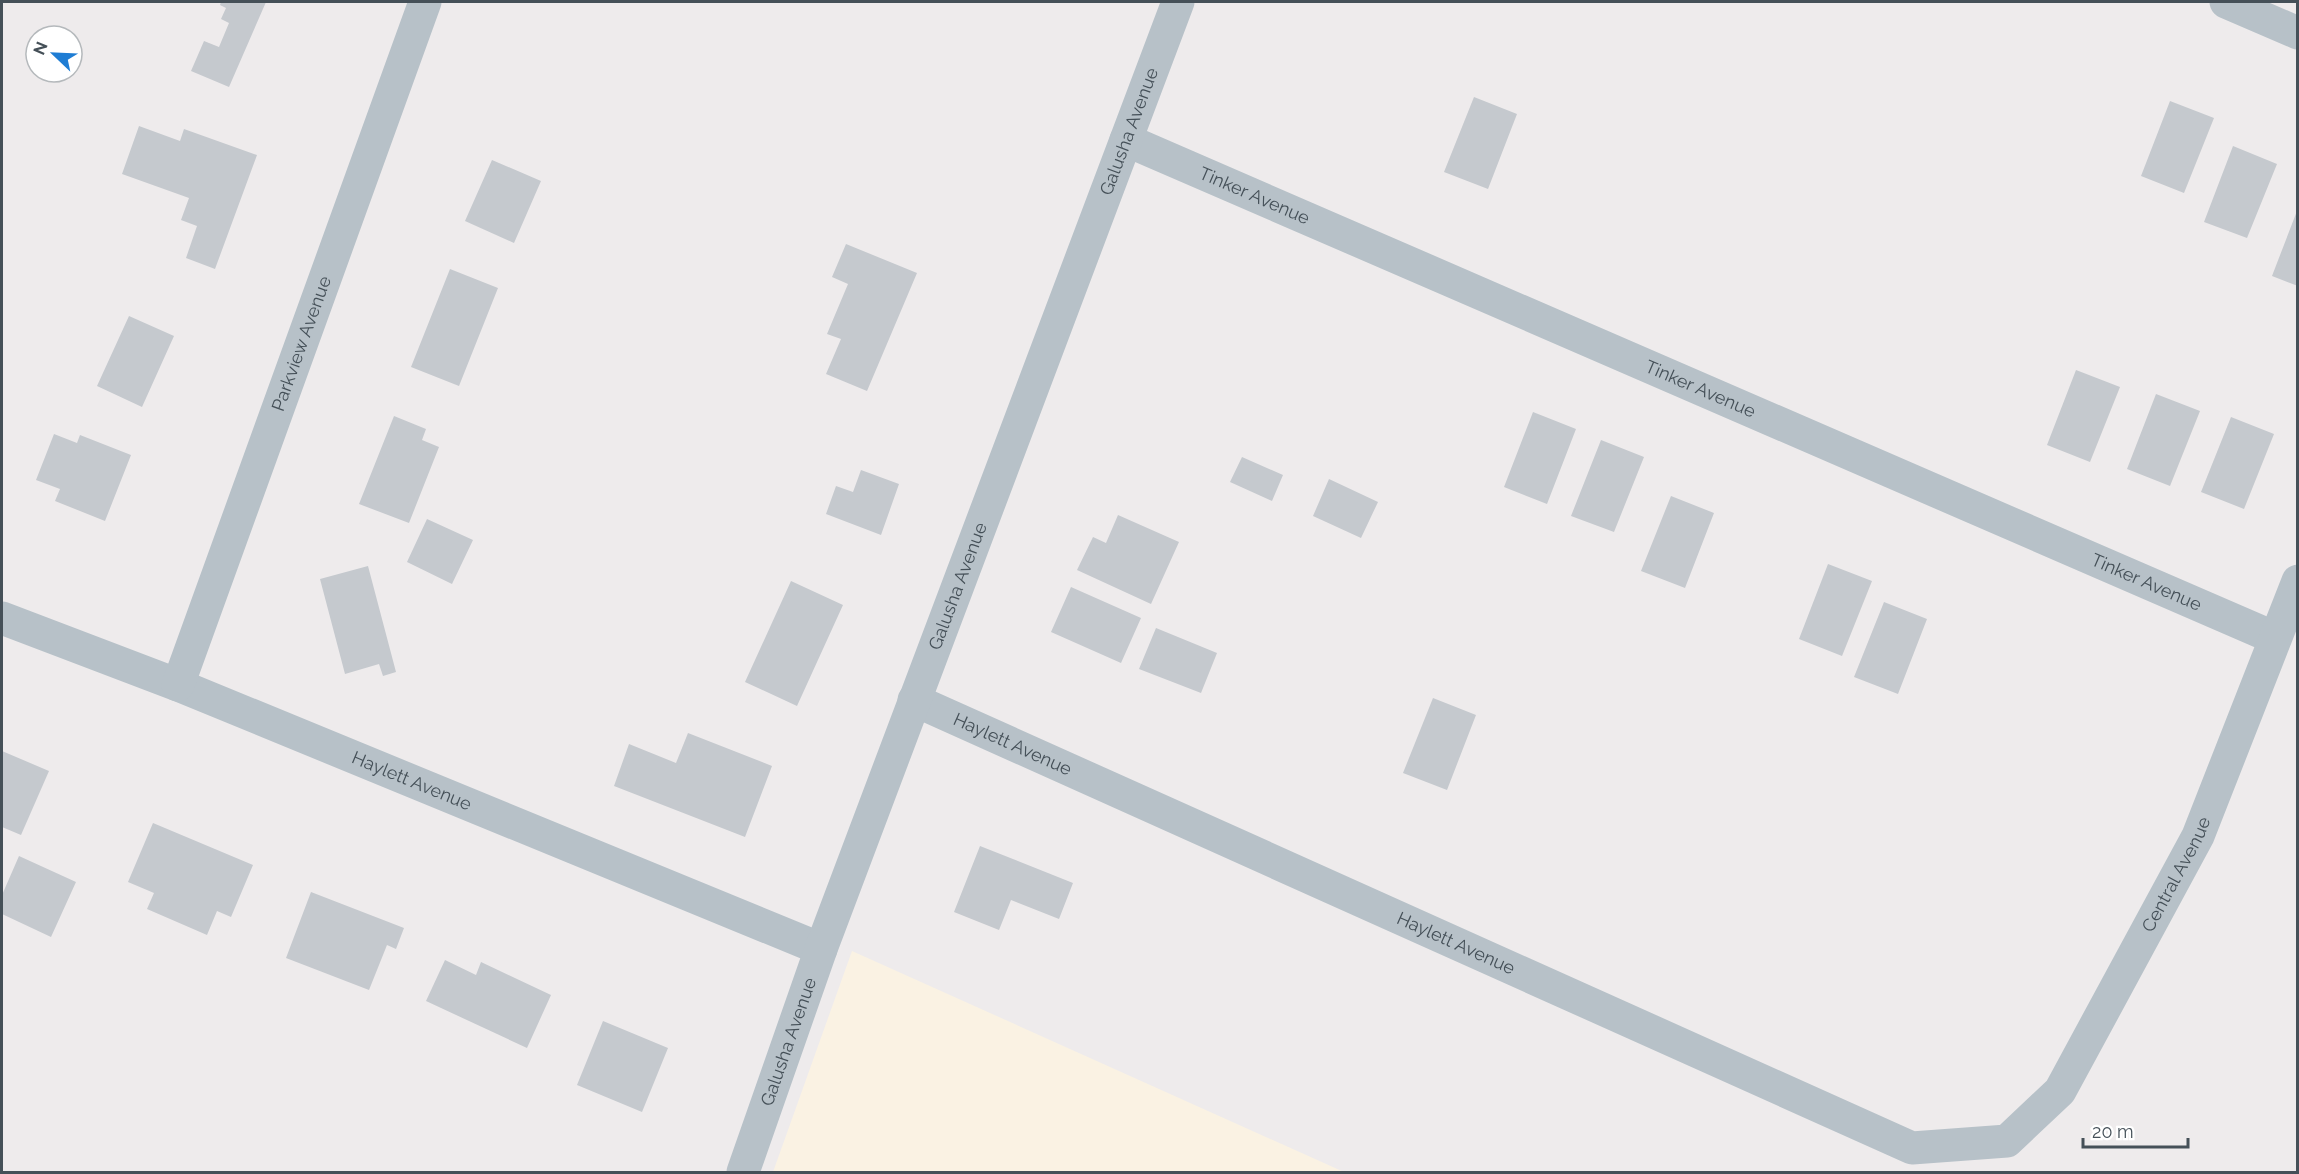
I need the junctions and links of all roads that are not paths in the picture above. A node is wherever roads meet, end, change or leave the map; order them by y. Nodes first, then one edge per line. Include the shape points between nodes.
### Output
1 (425, 2) edge
2 (1178, 2) edge
3 (2226, 2) edge
4 (2298, 33) edge
5 (1125, 140) junction
6 (2298, 581) edge
7 (2, 618) edge
8 (2275, 638) junction
9 (178, 686) junction
10 (914, 700) junction
11 (821, 949) junction
12 (2007, 1141) joint
13 (743, 1173) edge

1 - 9 street, Parkview Avenue
2 - 5 street, Galusha Avenue
3 - 4 street
5 - 8 street, Tinker Avenue
5 - 10 street, Galusha Avenue
6 - 8 street, Central Avenue
7 - 9 street, Haylett Avenue
8 - 12 street, Central Avenue via 2198,836 2060,1091
9 - 11 street, Haylett Avenue
10 - 11 street, Galusha Avenue
10 - 12 street, Haylett Avenue via 1912,1148
11 - 13 street, Galusha Avenue

